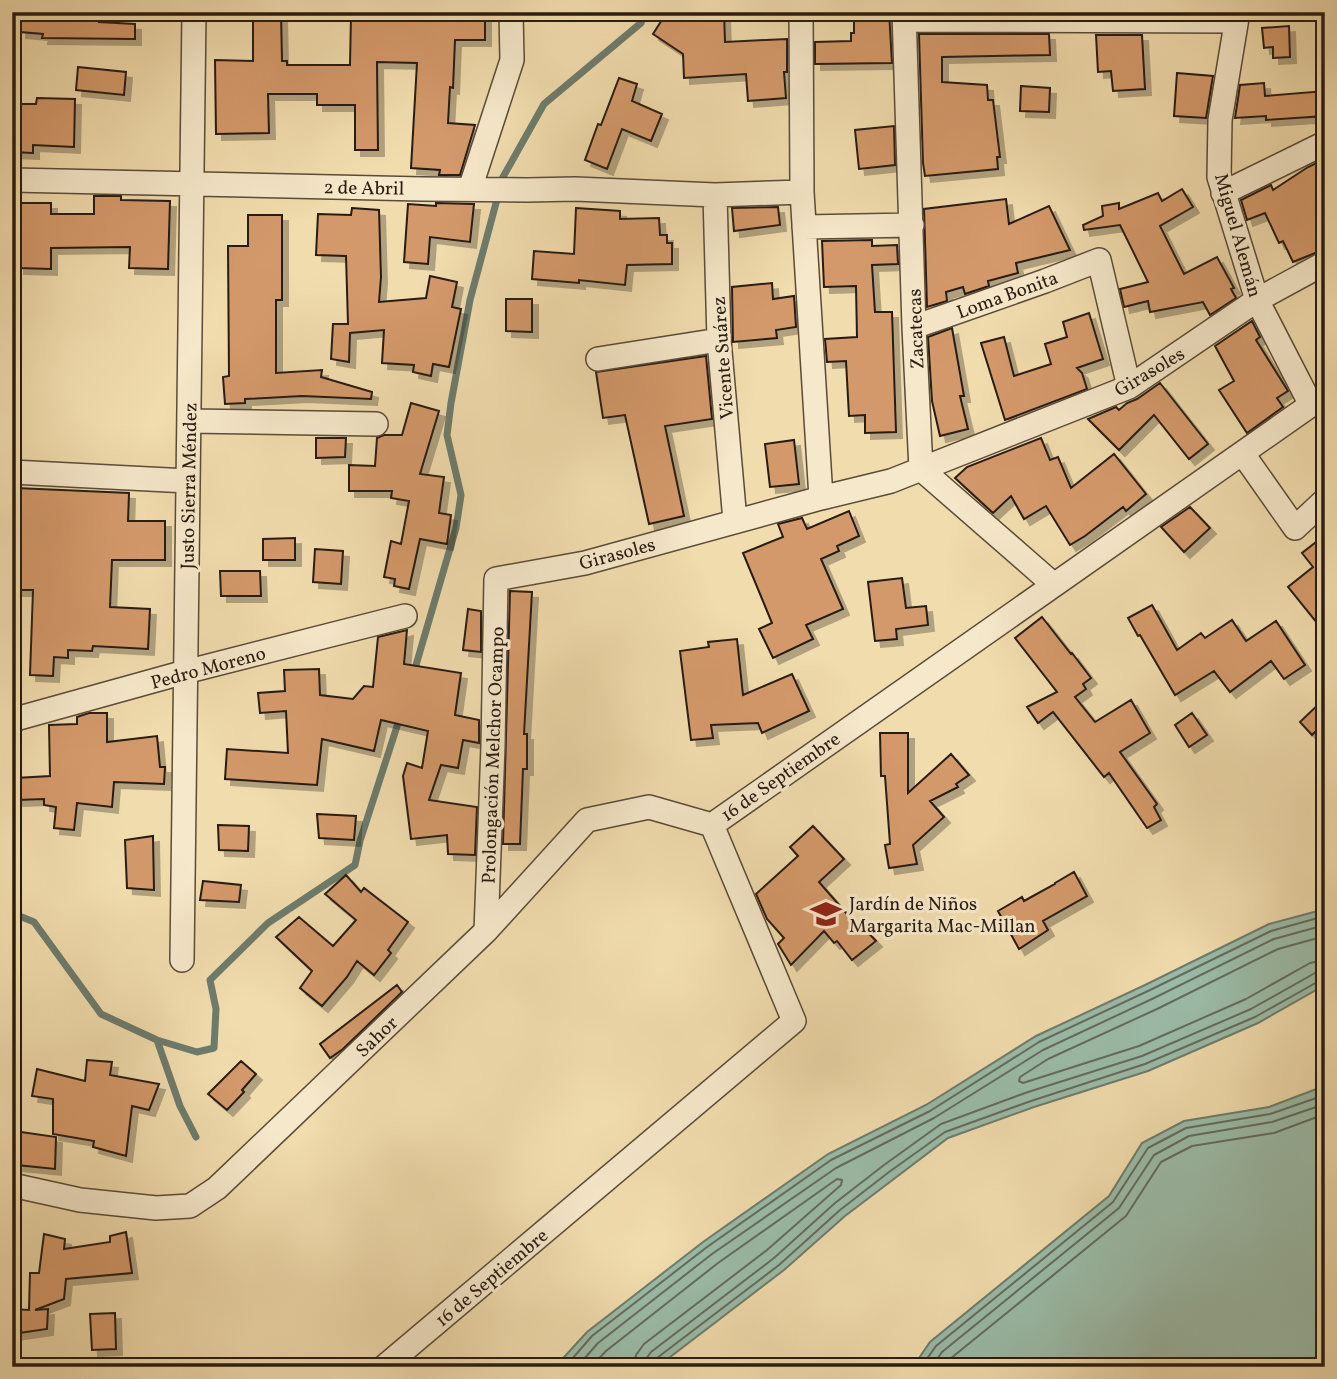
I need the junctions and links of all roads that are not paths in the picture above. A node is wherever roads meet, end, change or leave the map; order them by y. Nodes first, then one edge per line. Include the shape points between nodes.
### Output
1 (194, 12) edge
2 (511, 12) edge
3 (801, 12) edge
4 (904, 16) edge
5 (1038, 16) edge
6 (1237, 17) edge
7 (1325, 143) edge
8 (12, 180) edge
9 (192, 183) junction
10 (476, 189) junction
11 (802, 192) junction
12 (1223, 193) junction
13 (715, 195) junction
14 (912, 225) junction
15 (804, 227) junction
16 (1325, 263) edge
17 (1257, 300) junction
18 (914, 327) junction
19 (719, 341) junction
20 (598, 359) dead end
21 (1129, 387) junction
22 (1318, 400) edge
23 (189, 421) junction
24 (376, 424) dead end
25 (1243, 454) junction
26 (921, 469) junction
27 (12, 472) edge
28 (188, 481) junction
29 (821, 498) junction
30 (1325, 500) edge
31 (736, 521) junction
32 (496, 579) joint
33 (1054, 585) junction
34 (405, 616) dead end
35 (185, 672) junction
36 (12, 720) edge
37 (712, 825) junction
38 (486, 931) junction
39 (182, 960) dead end
40 (12, 1185) edge
41 (384, 1367) edge

1 - 9 street, Justo Sierra Méndez
2 - 10 street via 512,60
3 - 11 street
4 - 5 street
4 - 14 street, Zacatecas
5 - 6 street
6 - 12 street, Miguel Alemán via 1220,120
7 - 12 street
8 - 9 street, 2 de Abril
9 - 10 street, 2 de Abril
9 - 23 street, Justo Sierra Méndez
10 - 13 street, 2 de Abril
11 - 13 street, 2 de Abril
11 - 15 street
12 - 17 street, Miguel Alemán
13 - 19 street, Vicente Suárez
14 - 15 street
14 - 18 street, Zacatecas
15 - 29 street
16 - 17 street, Girasoles
17 - 21 street, Girasoles
17 - 22 street, Miguel Alemán
18 - 21 street, Loma Bonita via 1098,260
18 - 26 street, Zacatecas
19 - 20 street
19 - 31 street, Vicente Suárez
21 - 26 street, Girasoles
22 - 25 street, 16 de Septiembre
23 - 24 street
23 - 28 street, Justo Sierra Méndez
25 - 30 street via 1295,528
25 - 33 street, 16 de Septiembre
26 - 29 street
26 - 33 street
27 - 28 street
28 - 35 street, Justo Sierra Méndez
29 - 31 street
31 - 32 street, Girasoles via 585,563
32 - 38 street, Prolongación Melchor Ocampo
33 - 37 street, 16 de Septiembre
34 - 35 street, Pedro Moreno
35 - 36 street, Pedro Moreno
35 - 39 street, Justo Sierra Méndez
37 - 38 street, Sahor via 649,807 587,820
37 - 41 street, 16 de Septiembre via 794,1021
38 - 40 street, Sahor via 217,1188 190,1206 156,1208 79,1200

